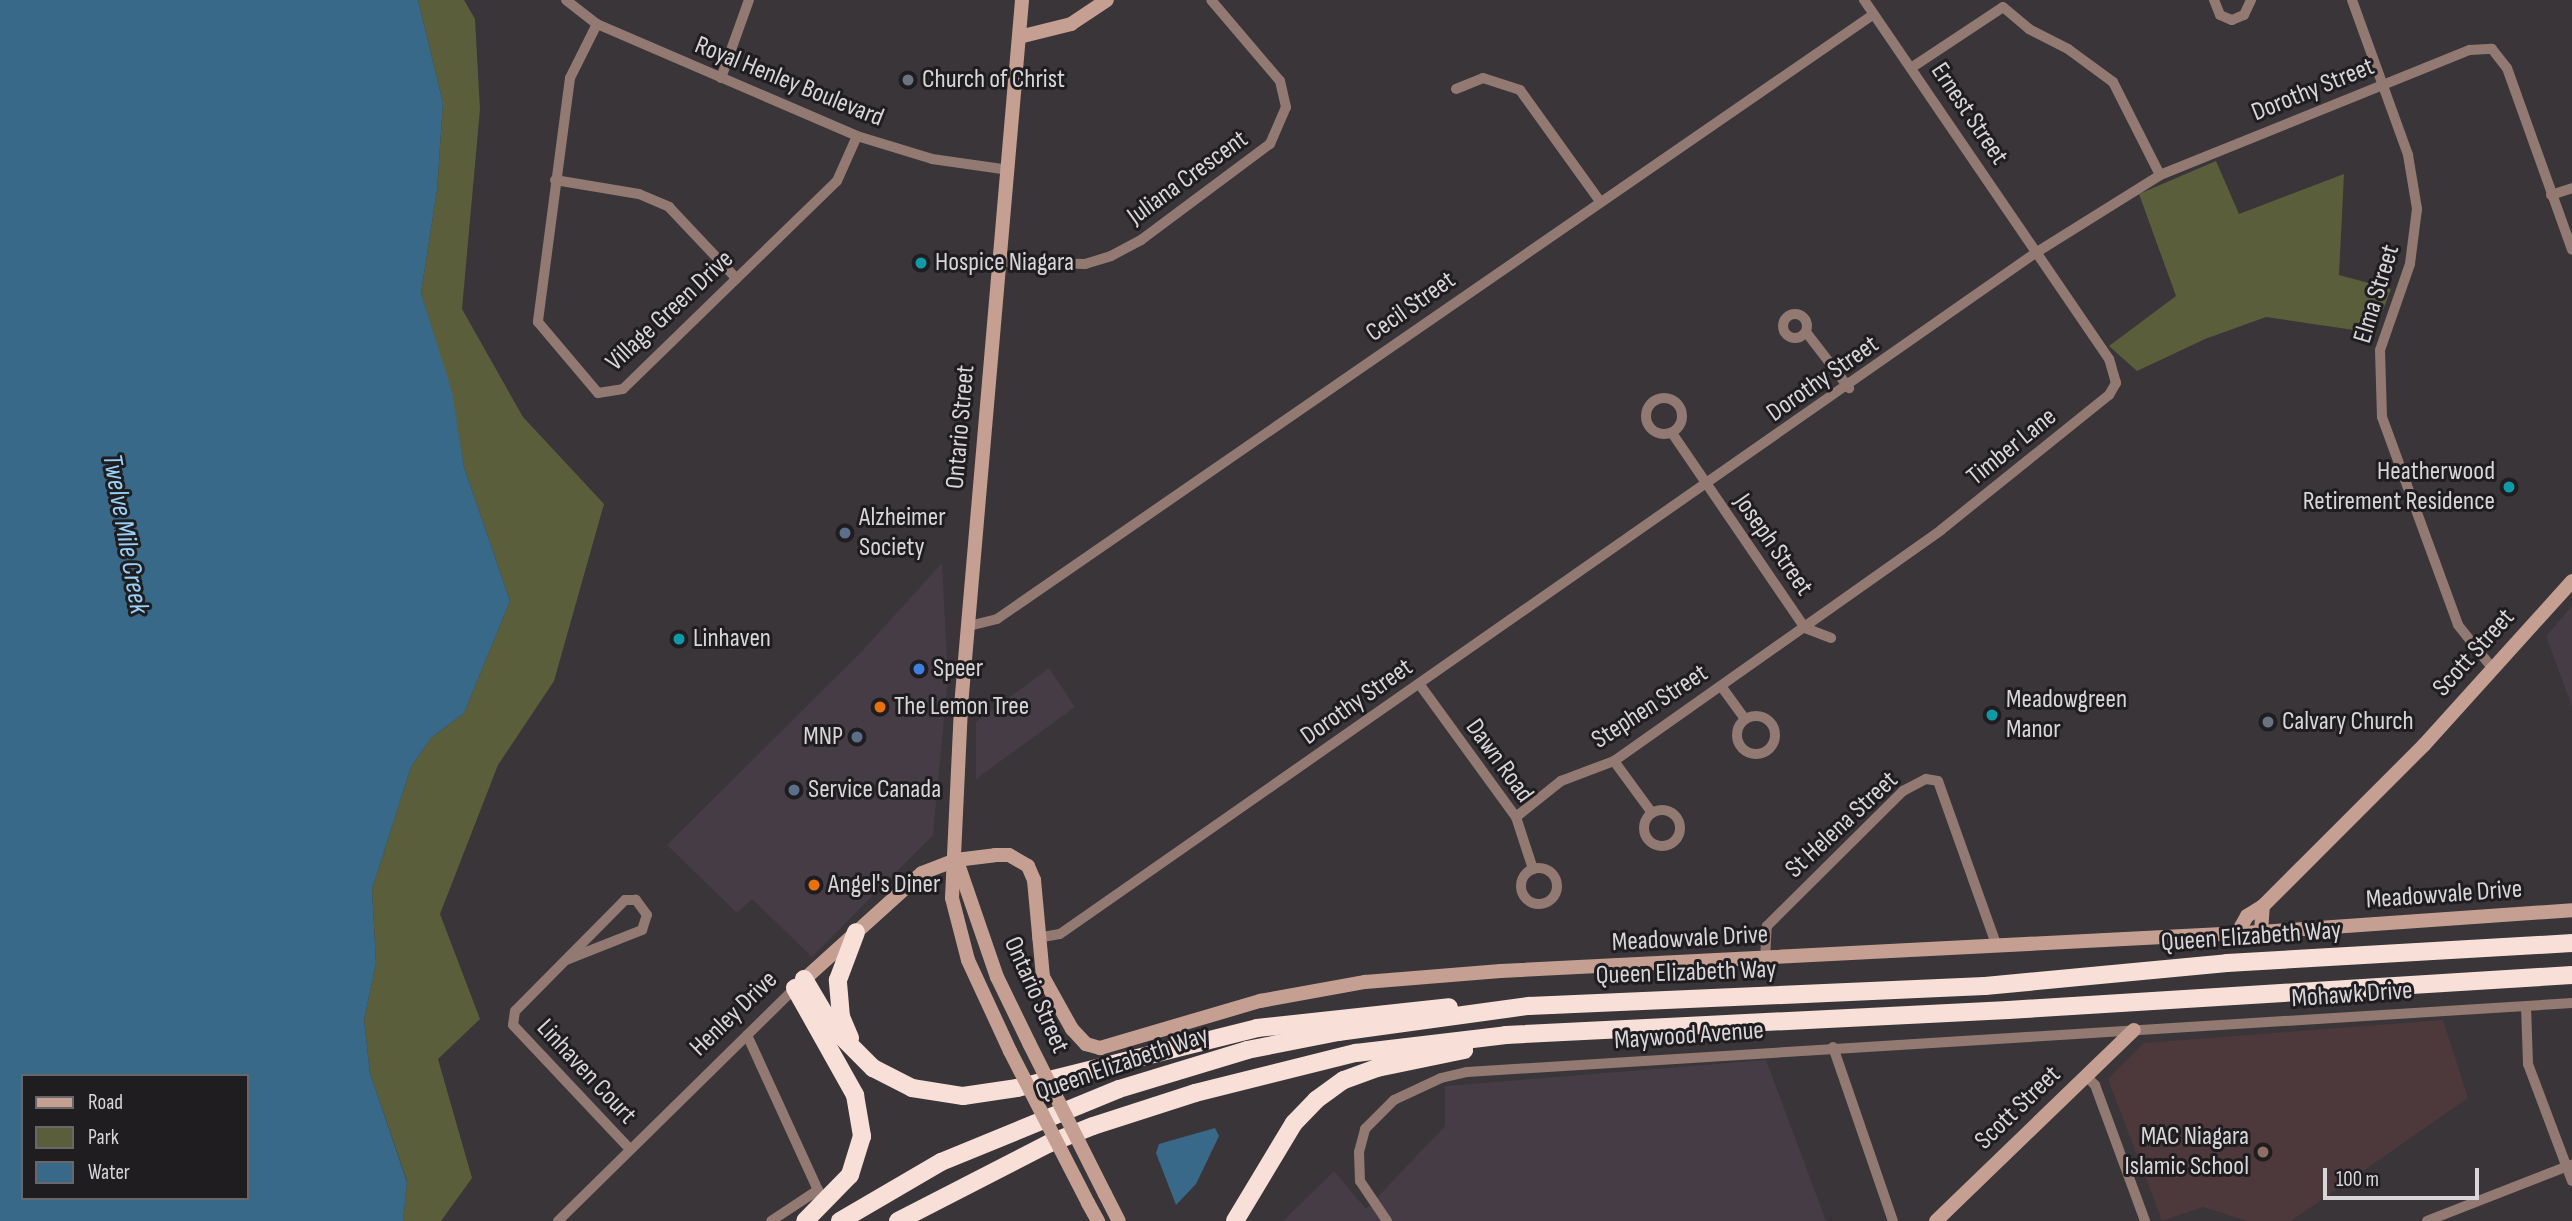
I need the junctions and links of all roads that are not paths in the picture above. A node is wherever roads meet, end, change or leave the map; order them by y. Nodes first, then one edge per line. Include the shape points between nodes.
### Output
1 (566, 0) edge
2 (749, 0) edge
3 (1022, 0) edge
4 (1107, 0) edge
5 (1210, 0) edge
6 (1864, 0) edge
7 (2214, 0) edge
8 (2251, 0) edge
9 (2352, 0) edge
10 (1874, 14) junction
11 (597, 24) junction
12 (1019, 37) junction
13 (1912, 68) junction
14 (721, 78) junction
15 (2382, 85) junction
16 (1456, 89) dead end
17 (857, 136) junction
18 (1009, 170) junction
19 (2160, 175) junction
20 (555, 180) junction
21 (2572, 188) edge
22 (2552, 195) junction
23 (1599, 200) junction
24 (2572, 250) edge
25 (2037, 253) junction
26 (1001, 262) junction
27 (736, 278) junction
28 (1806, 332) dead end
29 (1849, 388) junction
30 (1672, 433) dead end
31 (1706, 486) junction
32 (2572, 582) edge
33 (969, 626) junction
34 (1805, 628) junction
35 (1831, 638) dead end
36 (2493, 669) junction
37 (1420, 685) junction
38 (1721, 686) junction
39 (1745, 719) dead end
40 (1614, 761) junction
41 (1652, 813) dead end
42 (1516, 817) junction
43 (956, 860) junction
44 (1533, 869) dead end
45 (2263, 906) junction
46 (2572, 910) edge
47 (856, 932) junction
48 (2260, 932) junction
49 (2236, 934) junction
50 (2572, 935) edge
51 (1037, 938) junction
52 (2572, 943) edge
53 (2545, 944) junction
54 (1997, 947) junction
55 (566, 960) junction
56 (1765, 960) junction
57 (2572, 975) edge
58 (800, 983) junction
59 (2572, 1003) edge
60 (1529, 1006) junction
61 (2526, 1006) junction
62 (1966, 1012) junction
63 (2134, 1030) junction
64 (747, 1035) junction
65 (1833, 1047) junction
66 (873, 1068) junction
67 (2086, 1076) junction
68 (630, 1149) junction
69 (2569, 1165) edge
70 (2572, 1181) edge
71 (2444, 1216) edge
72 (558, 1221) edge
73 (771, 1221) edge
74 (805, 1221) edge
75 (840, 1221) edge
76 (898, 1221) edge
77 (1098, 1221) edge
78 (1119, 1221) edge
79 (1235, 1221) edge
80 (1387, 1221) edge
81 (1893, 1221) edge
82 (1936, 1221) edge
83 (2145, 1221) edge
84 (2427, 1221) edge

1 - 11 street, Royal Henley Boulevard
2 - 14 street
3 - 12 street, Ontario Street
4 - 12 street via 1071,24
5 - 26 street, Juliana Crescent via 1283,90 1286,107 1270,145 1141,240 1111,256 1084,264
6 - 10 street, Ernest Street
7 - 8 street via 2220,15 2232,20 2244,15
9 - 15 street, Elma Street
10 - 13 street, Ernest Street
10 - 23 street, Cecil Street
11 - 14 street, Royal Henley Boulevard
11 - 20 street, Village Green Drive via 570,78
12 - 18 street, Ontario Street
13 - 19 street via 2003,7 2029,29 2068,49 2113,82
13 - 25 street, Ernest Street
14 - 17 street, Royal Henley Boulevard
15 - 19 street, Dorothy Street
15 - 22 street, Dorothy Street via 2470,50 2492,49 2507,68
15 - 36 street, Elma Street via 2408,155 2417,209 2410,264 2379,350 2382,416 2458,625
16 - 23 street via 1483,78 1520,90
17 - 18 street, Royal Henley Boulevard via 932,159
17 - 27 street, Village Green Drive via 837,181
18 - 26 street, Ontario Street
19 - 25 street, Dorothy Street
20 - 27 street via 639,194 669,207
20 - 27 street, Village Green Drive via 538,322 598,393 623,389
21 - 22 street
22 - 24 street, Dorothy Street
23 - 33 street, Cecil Street via 997,619
25 - 29 street, Dorothy Street
25 - 34 street, Timber Lane via 2109,359 2116,383 2109,395 1941,530
26 - 33 street, Ontario Street
28 - 29 street
29 - 31 street, Dorothy Street
30 - 31 street, Joseph Street
31 - 34 street, Joseph Street
31 - 37 street, Dorothy Street
32 - 36 street, Scott Street
33 - 43 street, Ontario Street via 961,706
34 - 35 street
34 - 38 street, Stephen Street
36 - 45 street, Scott Street via 2364,807
37 - 42 street, Dawn Road
37 - 51 street, Dorothy Street via 1060,934
38 - 39 street
38 - 40 street, Stephen Street
40 - 41 street
40 - 42 street, Stephen Street via 1561,781
42 - 44 street, Dawn Road
43 - 47 street, Henley Drive via 922,873
43 - 51 street, Meadowvale Drive via 1009,855 1028,866 1034,880
43 - 77 street, Ontario Street, bridge via 952,898 968,960
43 - 78 street, Ontario Street, bridge via 998,977
45 - 48 street
45 - 49 street, Scott Street via 2247,916
46 - 48 street, Meadowvale Drive
47 - 58 street, Henley Drive
47 - 66 highway via 842,966 837,998 849,1036
48 - 49 street, Meadowvale Drive
49 - 54 street, Meadowvale Drive
50 - 53 highway
51 - 56 street, Meadowvale Drive via 1038,962 1056,1002 1086,1044 1100,1048 1260,1001 1365,982 1501,971
52 - 53 highway, Queen Elizabeth Way
53 - 60 highway, Queen Elizabeth Way via 2227,963 1985,986
54 - 56 street, Meadowvale Drive
54 - 56 street, St Helena Street via 1938,780 1926,779 1903,791 1767,926
55 - 55 street, Linhaven Court via 642,930 647,915 636,900 625,901
55 - 68 street, Linhaven Court via 515,1012 513,1025
57 - 62 highway, Queen Elizabeth Way
58 - 64 street, Henley Drive
58 - 66 highway via 833,1028
58 - 74 highway via 851,1086 862,1136 859,1156 842,1187
59 - 61 street, Mohawk Drive
60 - 66 highway via 1400,1009 1257,1028 976,1096 912,1088
60 - 75 highway, Queen Elizabeth Way via 1338,1032 1247,1050 1119,1089 941,1162
61 - 63 street, Mohawk Drive
61 - 69 street via 2528,1064
62 - 76 highway, Queen Elizabeth Way via 1506,1035 1356,1052 1195,1093 1093,1126 1048,1144
62 - 79 highway via 1463,1050 1377,1068 1344,1080 1294,1123
63 - 65 street, Maywood Avenue
63 - 67 street, Scott Street
64 - 68 street, Henley Drive
64 - 73 street via 818,1190
65 - 80 street, Maywood Avenue via 1467,1072 1441,1078 1394,1100 1365,1129 1359,1152 1360,1181
65 - 81 street
67 - 82 street, Scott Street
67 - 83 street via 2095,1086
68 - 72 street, Henley Drive
69 - 70 street
69 - 71 street
71 - 84 street

